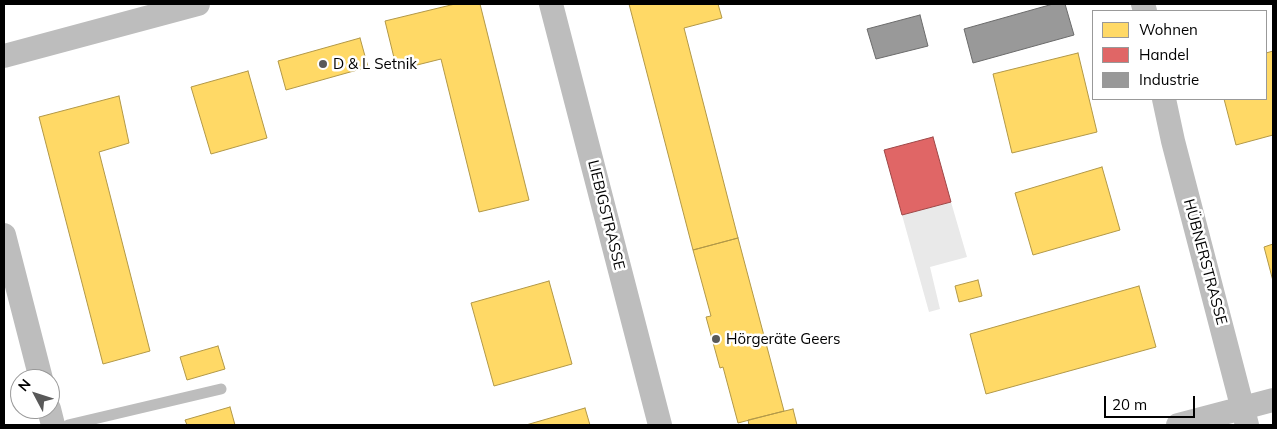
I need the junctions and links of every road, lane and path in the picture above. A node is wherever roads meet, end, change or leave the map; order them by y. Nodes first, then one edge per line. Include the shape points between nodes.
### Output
1 (198, 4) edge
2 (551, 4) edge
3 (4, 56) edge
4 (1164, 100) edge
5 (4, 235) edge
6 (38, 369) edge
7 (221, 389) dead end
8 (1273, 400) edge
9 (1245, 417) edge
10 (68, 425) edge
11 (660, 425) edge
12 (1178, 425) edge

1 - 3 street
2 - 11 street, LIEBIGSTRASSE
4 - 9 street, HÜBNERSTRASSE
5 - 6 street
7 - 10 lane
8 - 9 street
9 - 12 street

